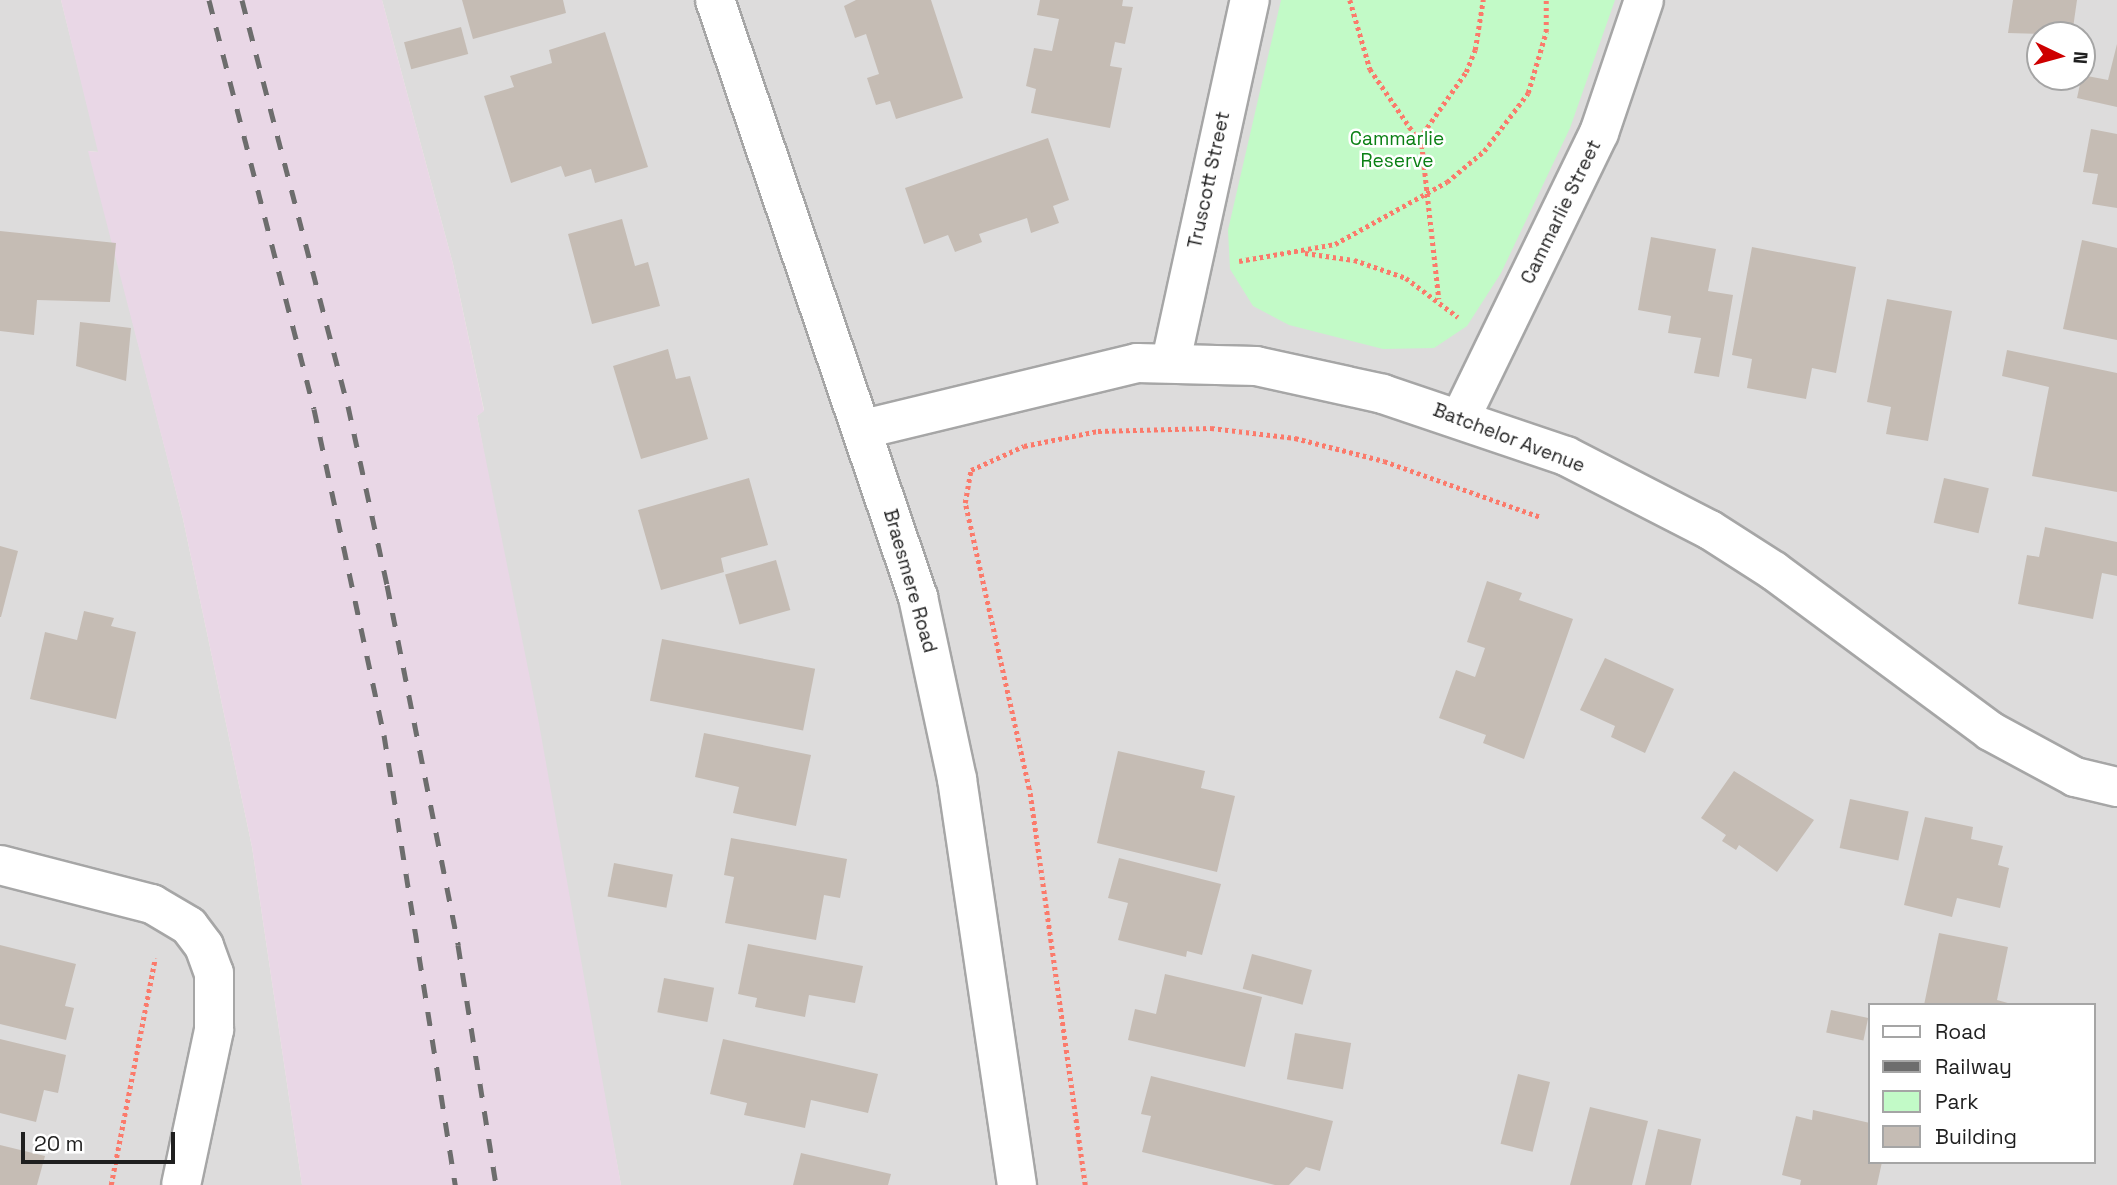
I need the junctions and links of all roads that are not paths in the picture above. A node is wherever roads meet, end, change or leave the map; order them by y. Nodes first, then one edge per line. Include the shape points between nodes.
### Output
1 (715, 0) edge
2 (1250, 0) edge
3 (1644, 0) edge
4 (1171, 361) junction
5 (1461, 417) junction
6 (864, 429) junction
7 (2117, 787) edge
8 (0, 865) edge
9 (181, 1185) edge
10 (1017, 1185) edge

1 - 6 street, Braesmere Road
2 - 4 street, Truscott Street
3 - 5 street, Cammarlie Street via 1599,133
4 - 5 street, Batchelor Avenue via 1308,375
4 - 6 street, Batchelor Avenue via 1105,367
5 - 7 street, Batchelor Avenue via 1566,456 1710,530 1774,571 1990,731 2075,777
6 - 10 street, Braesmere Road via 918,597 940,690
8 - 9 street via 161,908 189,926 204,946 216,1000

